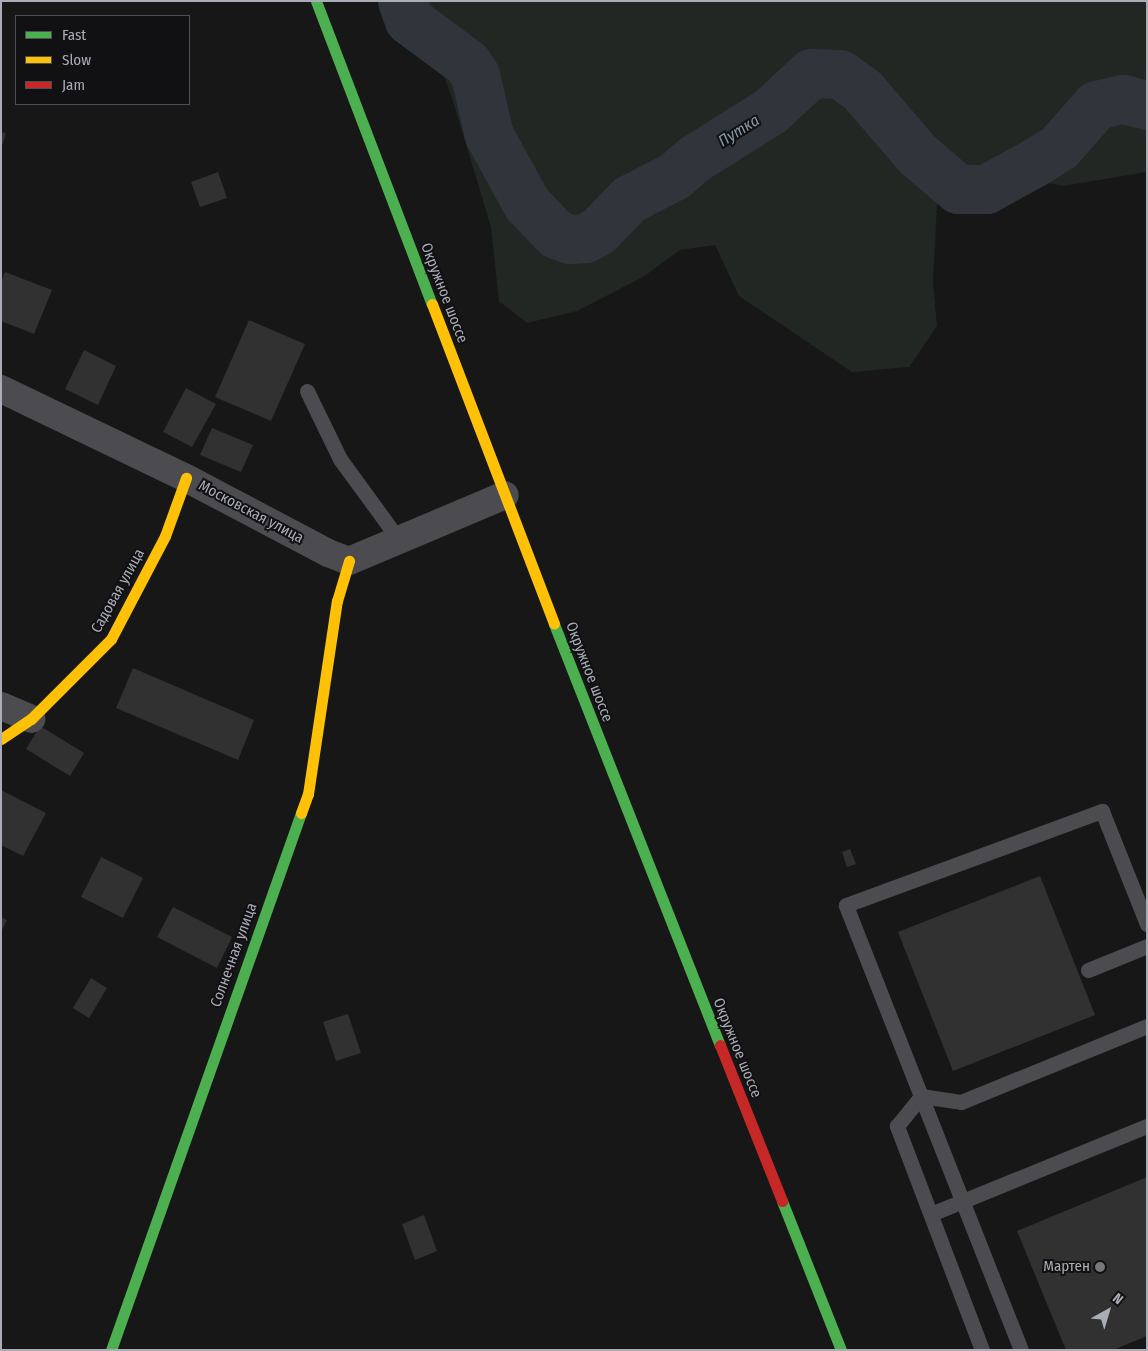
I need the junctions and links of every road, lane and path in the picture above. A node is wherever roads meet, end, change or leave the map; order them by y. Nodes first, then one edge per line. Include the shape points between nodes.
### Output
1 (316, 1) edge
2 (1, 389) edge
3 (307, 391) dead end
4 (186, 478) junction
5 (505, 495) junction
6 (399, 540) junction
7 (349, 560) junction
8 (1, 706) edge
9 (31, 719) junction
10 (1, 739) edge
11 (1147, 924) edge
12 (1147, 946) edge
13 (1088, 970) dead end
14 (1147, 1026) edge
15 (921, 1096) junction
16 (1147, 1126) edge
17 (963, 1201) junction
18 (931, 1214) junction
19 (111, 1350) edge
20 (841, 1350) edge
21 (982, 1350) edge
22 (1021, 1350) edge

1 - 5 main road, Окружное шоссе
2 - 4 street, Московская улица
3 - 6 lane via 340,459
4 - 7 street, Московская улица via 328,553
4 - 9 main road, Садовая улица via 165,536 111,639
5 - 6 street
5 - 20 main road, Окружное шоссе
6 - 7 street
7 - 19 main road, Солнечная улица via 337,601 308,794
8 - 9 street
9 - 10 main road, Садовая улица
11 - 15 lane via 1102,811 846,905
12 - 13 lane
14 - 15 lane via 961,1102
15 - 17 lane
15 - 18 lane via 897,1126
16 - 17 lane
17 - 18 lane
17 - 22 lane
18 - 21 lane

